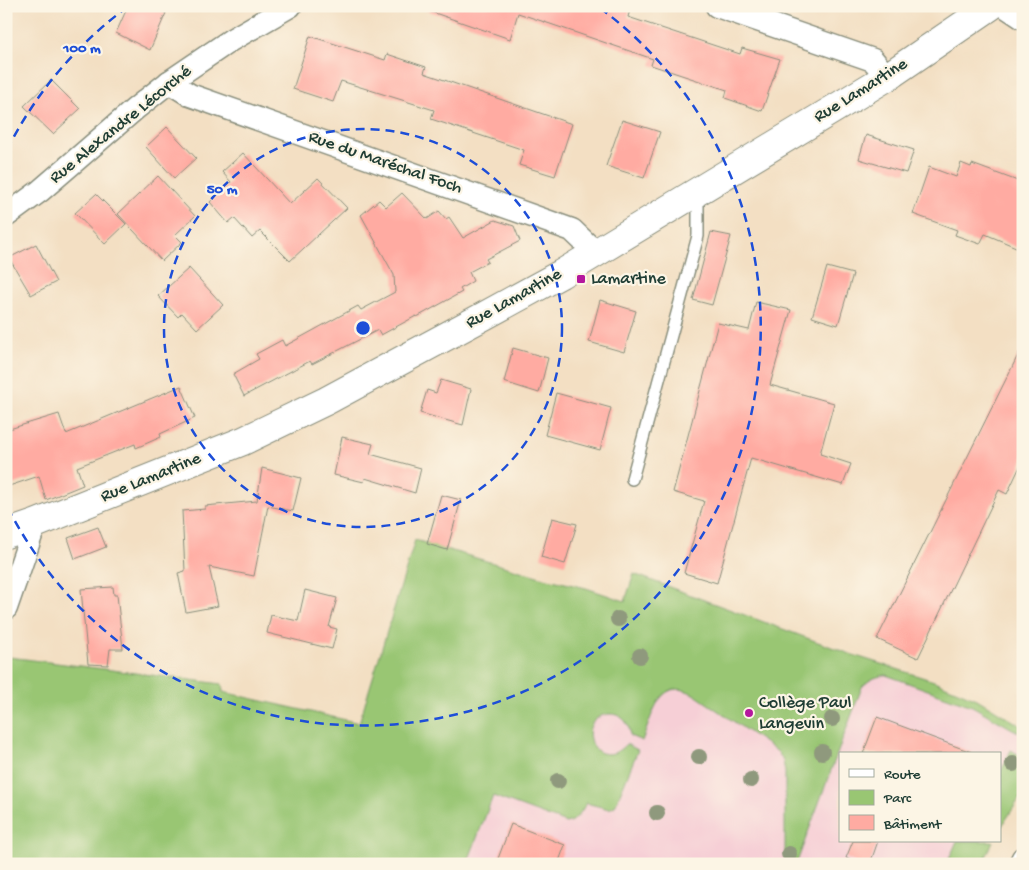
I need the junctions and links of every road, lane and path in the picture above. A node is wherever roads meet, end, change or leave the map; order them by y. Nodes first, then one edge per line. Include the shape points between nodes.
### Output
1 (290, 6) edge
2 (717, 6) edge
3 (990, 6) edge
4 (1005, 6) edge
5 (1023, 18) edge
6 (887, 76) junction
7 (170, 82) junction
8 (698, 192) junction
9 (6, 216) edge
10 (595, 252) junction
11 (632, 479) dead end
12 (35, 524) junction
13 (6, 534) edge
14 (6, 608) edge
15 (1023, 858) edge
16 (1020, 864) edge

1 - 7 street, Rue Alexandre Lécorché via 231,40
2 - 6 street via 873,60
3 - 6 street, Rue Lamartine
4 - 5 street
6 - 8 street, Rue Lamartine
7 - 9 street, Rue Alexandre Lécorché
7 - 10 street, Rue du Maréchal Foch via 190,95 572,230
8 - 10 street, Rue Lamartine
8 - 11 lane via 698,236
10 - 12 street, Rue Lamartine via 561,274 326,401 243,441
12 - 13 street, Rue Lamartine
12 - 14 street
15 - 16 street

